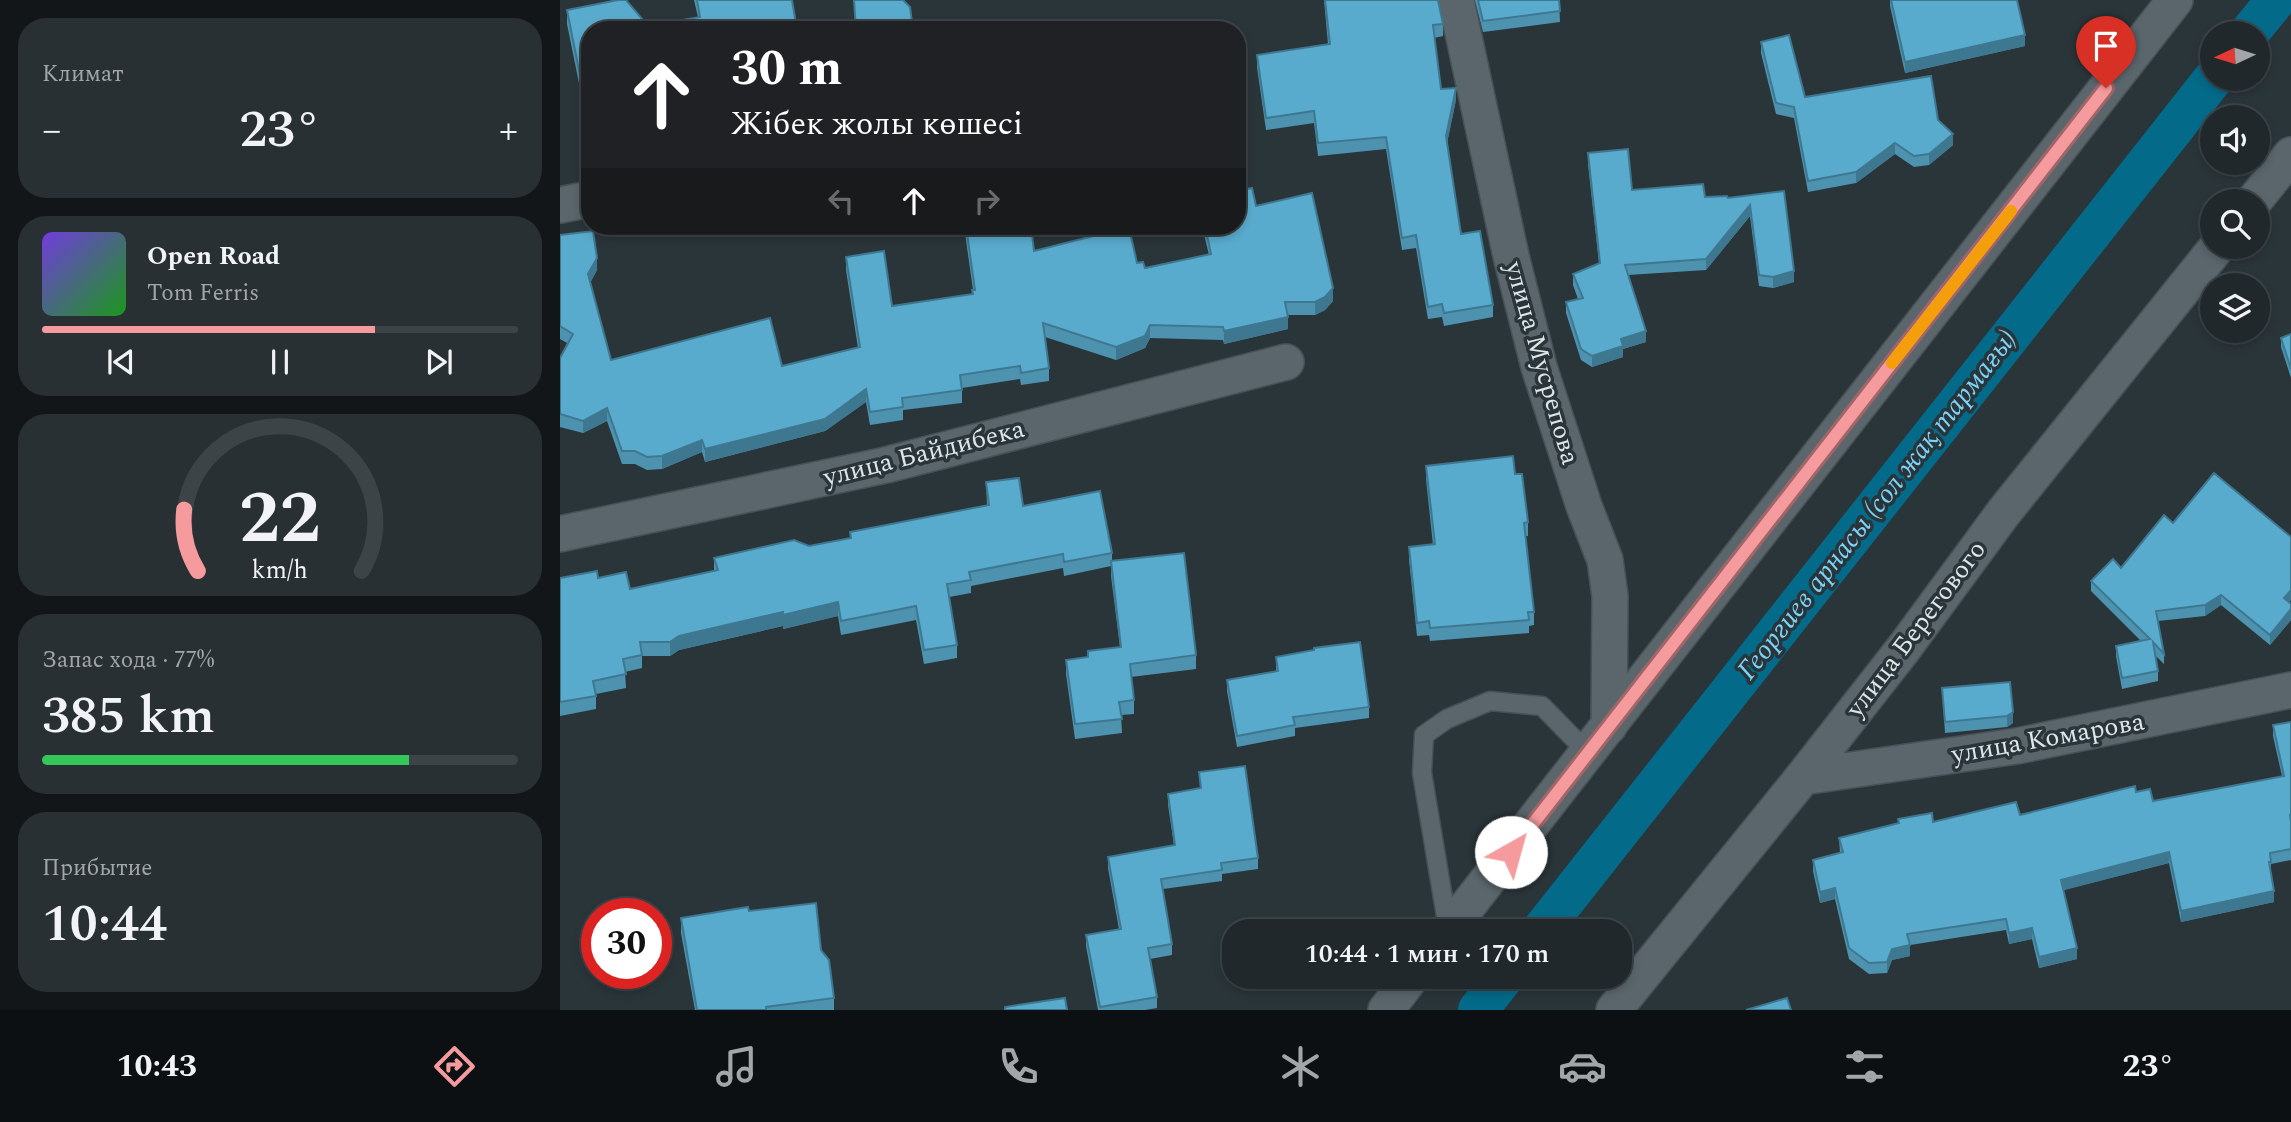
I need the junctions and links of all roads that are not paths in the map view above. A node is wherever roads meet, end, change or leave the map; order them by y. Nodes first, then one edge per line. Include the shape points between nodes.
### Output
1 (1456, 0) edge
2 (2175, 0) edge
3 (2291, 155) edge
4 (2264, 189) edge
5 (581, 201) edge
6 (560, 205) edge
7 (2207, 259) edge
8 (1286, 362) dead end
9 (560, 534) edge
10 (2291, 690) edge
11 (1609, 726) junction
12 (1588, 753) junction
13 (1803, 777) junction
14 (1446, 919) edge
15 (1457, 919) edge
16 (1402, 989) edge
17 (1386, 1010) edge
18 (1614, 1010) edge

1 - 11 street, улица Мусрепова via 1539,367 1605,560 1610,596
2 - 11 street
3 - 4 street
5 - 6 street
7 - 13 street, улица Берегового via 2004,512 1905,649
8 - 9 street, улица Байдибека via 886,465
10 - 13 street, улица Комарова via 2017,746
11 - 12 street
12 - 14 lane via 1542,706 1490,701 1424,734 1422,773
12 - 15 street
13 - 18 street, улица Берегового
16 - 17 street

